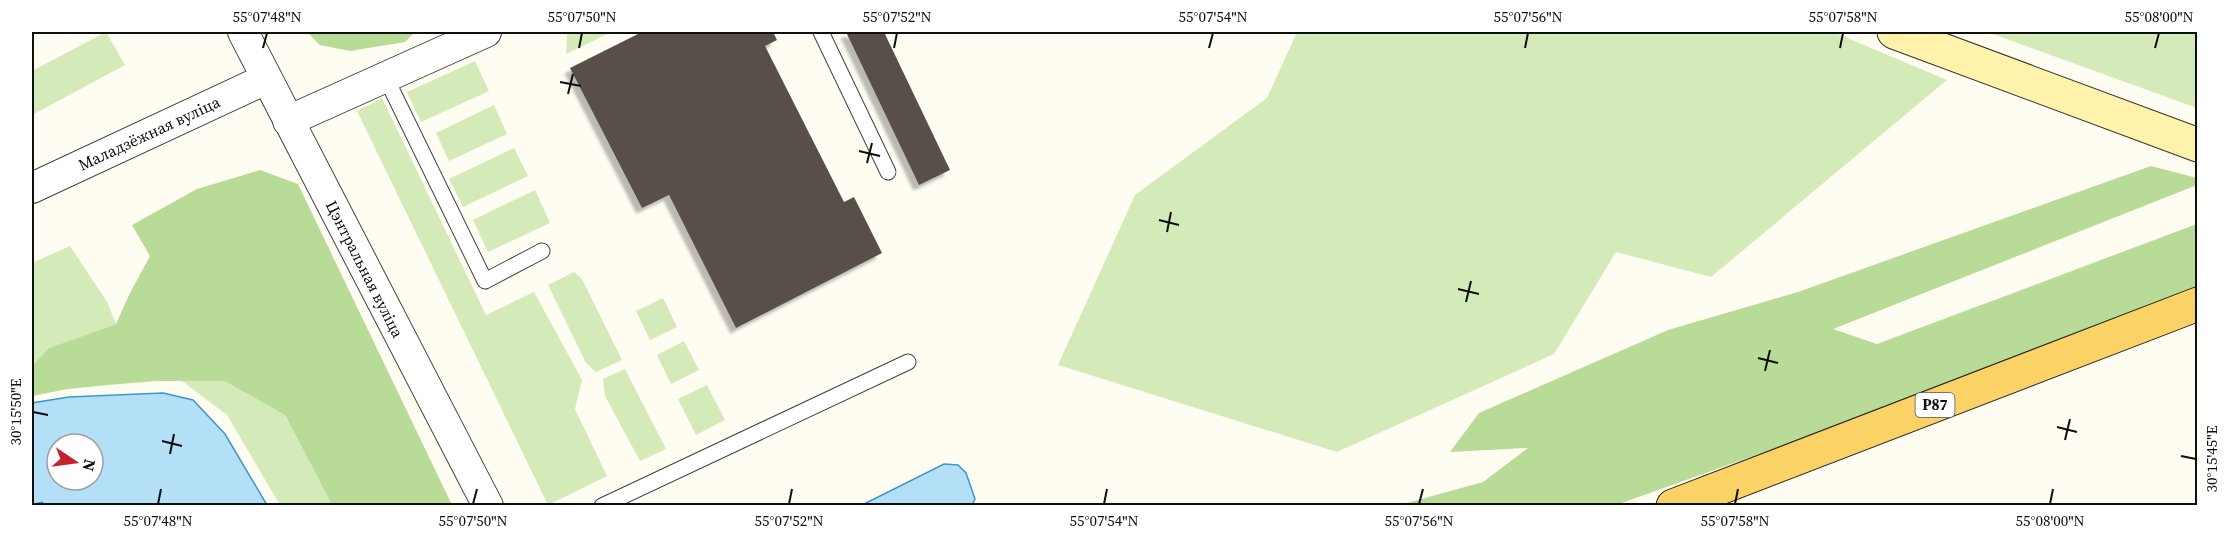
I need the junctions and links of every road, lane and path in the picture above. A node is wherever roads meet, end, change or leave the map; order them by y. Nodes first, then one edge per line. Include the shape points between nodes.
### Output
1 (243, 32) edge
2 (486, 32) edge
3 (821, 32) edge
4 (1894, 32) edge
5 (386, 78) junction
6 (266, 79) junction
7 (288, 121) junction
8 (2198, 145) edge
9 (888, 172) dead end
10 (32, 188) edge
11 (542, 251) dead end
12 (2198, 304) edge
13 (908, 362) dead end
14 (488, 506) edge
15 (602, 506) edge
16 (1673, 506) edge

1 - 6 street, Цэнтральная вуліца
2 - 5 street
3 - 9 lane
4 - 8 street
5 - 7 street
5 - 11 lane via 485,281
6 - 7 street, Цэнтральная вуліца
6 - 10 street, Маладзёжная вуліца
7 - 14 street, Цэнтральная вуліца
12 - 16 main road, Р87
13 - 15 lane

